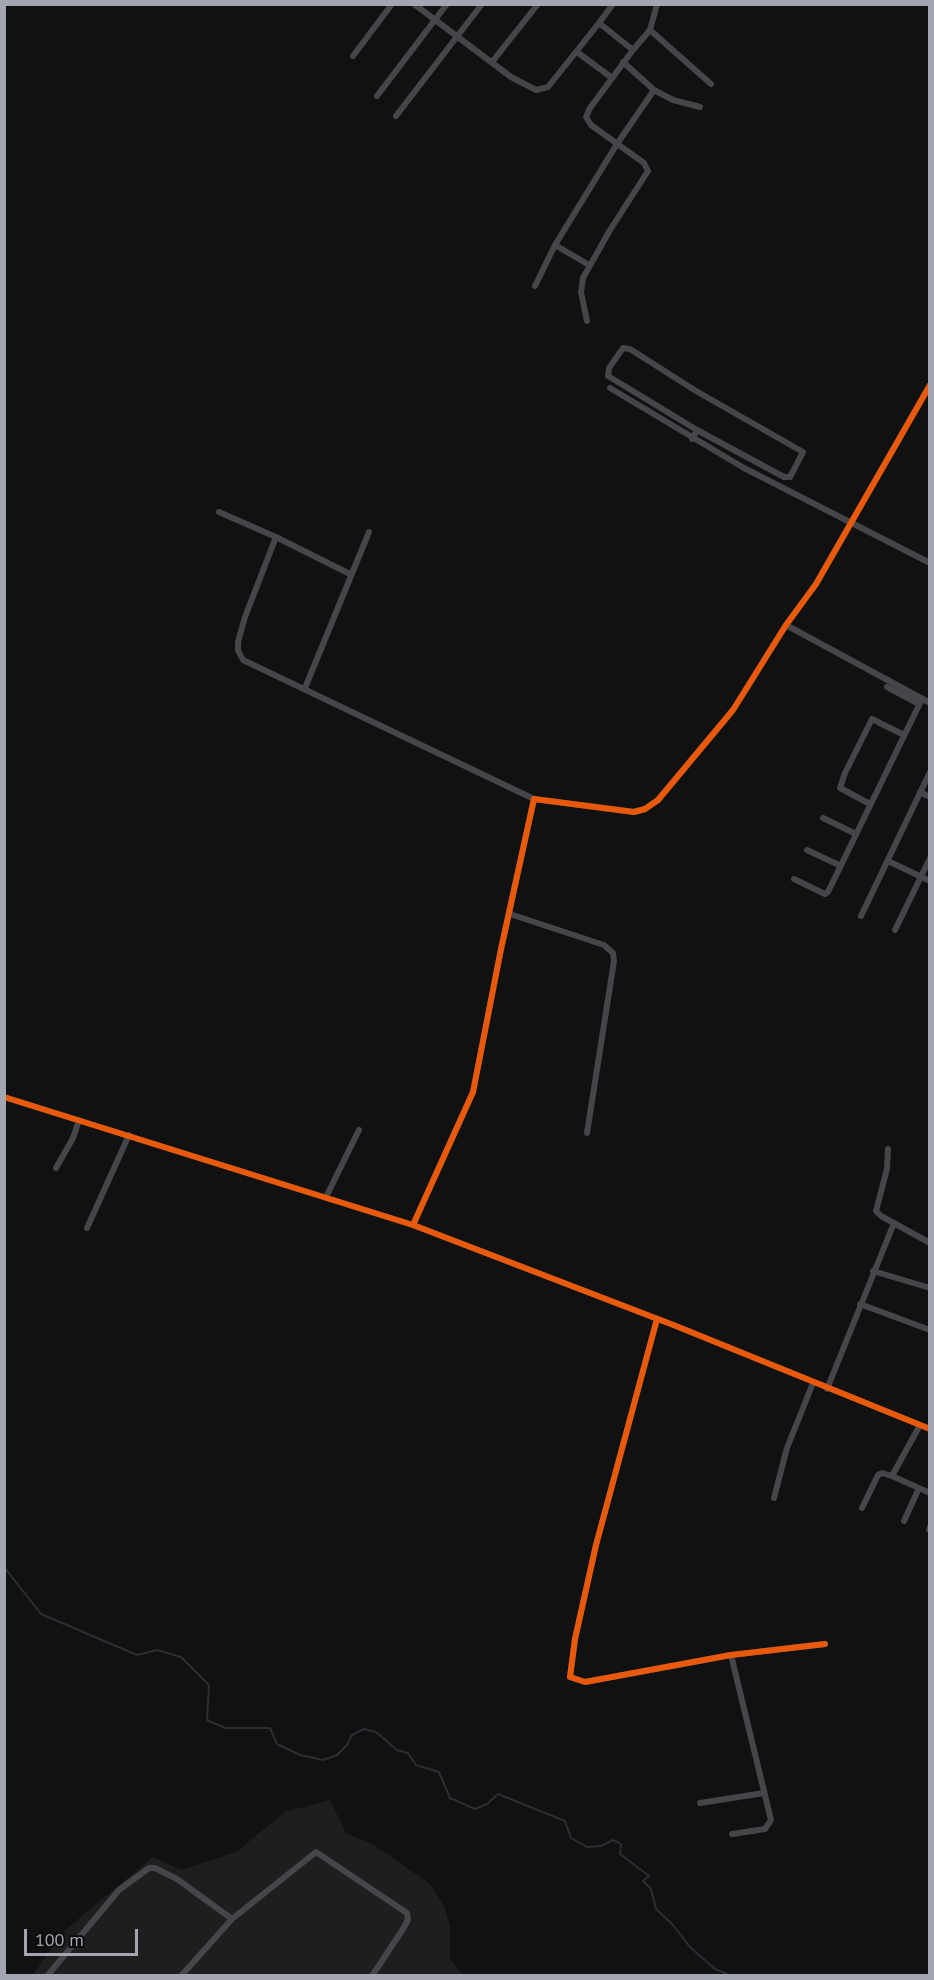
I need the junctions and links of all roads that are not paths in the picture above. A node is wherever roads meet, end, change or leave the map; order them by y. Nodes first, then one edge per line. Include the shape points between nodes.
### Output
1 (392, 4) edge
2 (414, 4) edge
3 (447, 4) edge
4 (482, 4) edge
5 (538, 4) edge
6 (657, 4) edge
7 (610, 6) edge
8 (435, 20) junction
9 (599, 23) junction
10 (650, 30) junction
11 (457, 37) junction
12 (633, 50) junction
13 (577, 52) junction
14 (353, 56) dead end
15 (492, 62) junction
16 (623, 62) junction
17 (612, 78) junction
18 (711, 84) dead end
19 (654, 90) junction
20 (377, 96) dead end
21 (700, 107) dead end
22 (396, 116) dead end
23 (617, 144) junction
24 (555, 245) junction
25 (589, 265) junction
26 (535, 286) dead end
27 (587, 321) dead end
28 (930, 385) edge
29 (610, 388) dead end
30 (697, 430) junction
31 (692, 439) junction
32 (219, 512) dead end
33 (850, 523) junction
34 (369, 532) dead end
35 (276, 537) junction
36 (930, 563) edge
37 (350, 574) junction
38 (786, 625) junction
39 (887, 687) dead end
40 (305, 688) junction
41 (920, 701) junction
42 (930, 703) edge
43 (904, 735) junction
44 (930, 772) edge
45 (920, 792) junction
46 (930, 797) edge
47 (534, 799) junction
48 (870, 804) junction
49 (823, 818) dead end
50 (856, 834) junction
51 (807, 850) dead end
52 (930, 858) edge
53 (888, 861) junction
54 (841, 866) junction
55 (921, 877) junction
56 (794, 879) dead end
57 (930, 881) edge
58 (510, 914) junction
59 (861, 916) dead end
60 (895, 930) dead end
61 (4, 1096) edge
62 (79, 1120) junction
63 (359, 1130) dead end
64 (587, 1133) dead end
65 (129, 1135) junction
66 (888, 1149) dead end
67 (56, 1168) dead end
68 (326, 1197) junction
69 (894, 1223) junction
70 (413, 1225) junction
71 (87, 1228) dead end
72 (930, 1243) edge
73 (873, 1271) junction
74 (930, 1288) edge
75 (860, 1304) junction
76 (657, 1319) junction
77 (930, 1330) edge
78 (813, 1383) junction
79 (827, 1389) junction
80 (920, 1425) junction
81 (930, 1429) edge
82 (892, 1476) junction
83 (919, 1488) junction
84 (930, 1493) edge
85 (774, 1498) dead end
86 (862, 1508) dead end
87 (904, 1521) dead end
88 (825, 1644) dead end
89 (731, 1655) junction
90 (765, 1793) junction
91 (700, 1803) dead end
92 (732, 1834) dead end
93 (232, 1919) junction
94 (375, 1974) edge
95 (47, 1976) edge
96 (181, 1976) edge

1 - 14 street
2 - 8 street
3 - 8 street
4 - 11 street
5 - 15 street
6 - 10 street
7 - 9 street
8 - 11 street
8 - 20 street
9 - 12 street
9 - 13 street
10 - 12 street
10 - 18 street
11 - 15 street
11 - 22 street
12 - 16 street
13 - 15 street via 548,87 541,90 530,89
13 - 17 street
16 - 17 street
16 - 19 street
17 - 23 street via 586,117
19 - 21 street
19 - 23 street
23 - 24 street
23 - 25 street via 648,171
24 - 25 street
24 - 26 street
25 - 27 street via 581,286
28 - 33 street
29 - 31 street
30 - 30 street via 784,477 790,477 803,452 623,348 608,375
30 - 31 street
31 - 33 street
32 - 35 street
33 - 36 street
33 - 38 street via 816,584
34 - 37 street
35 - 37 street
35 - 40 street via 245,617 238,650 243,660
37 - 40 street
38 - 41 street
38 - 47 street via 733,710 672,786 645,810 619,811
39 - 41 street
40 - 47 street
41 - 42 street
41 - 43 street
43 - 48 street
43 - 48 street via 872,719 845,773 840,788
44 - 45 street
45 - 46 street
45 - 53 street
47 - 58 street
48 - 50 street
49 - 50 street
50 - 54 street
51 - 54 street
52 - 55 street
53 - 55 street
53 - 59 street
54 - 56 street via 825,894
55 - 57 street
55 - 60 street
58 - 64 street via 604,945 613,953
58 - 70 street via 473,1092
61 - 62 street
62 - 65 street
62 - 67 street via 74,1138
63 - 68 street
65 - 68 street
65 - 71 street
66 - 69 street via 886,1176 876,1209
68 - 70 street
69 - 72 street
69 - 73 street
70 - 76 street
73 - 74 street
73 - 75 street
75 - 77 street
75 - 79 street
76 - 78 street
76 - 89 street via 596,1545 569,1675 585,1682
78 - 79 street
78 - 85 street via 787,1448
79 - 80 street
80 - 81 street
80 - 82 street
82 - 83 street
82 - 86 street via 878,1475
83 - 84 street
83 - 87 street
88 - 89 street
89 - 90 street
90 - 91 street
90 - 92 street via 768,1828
93 - 94 street via 318,1852 407,1913 405,1925
93 - 95 street via 177,1880 149,1868 119,1890
93 - 96 street

